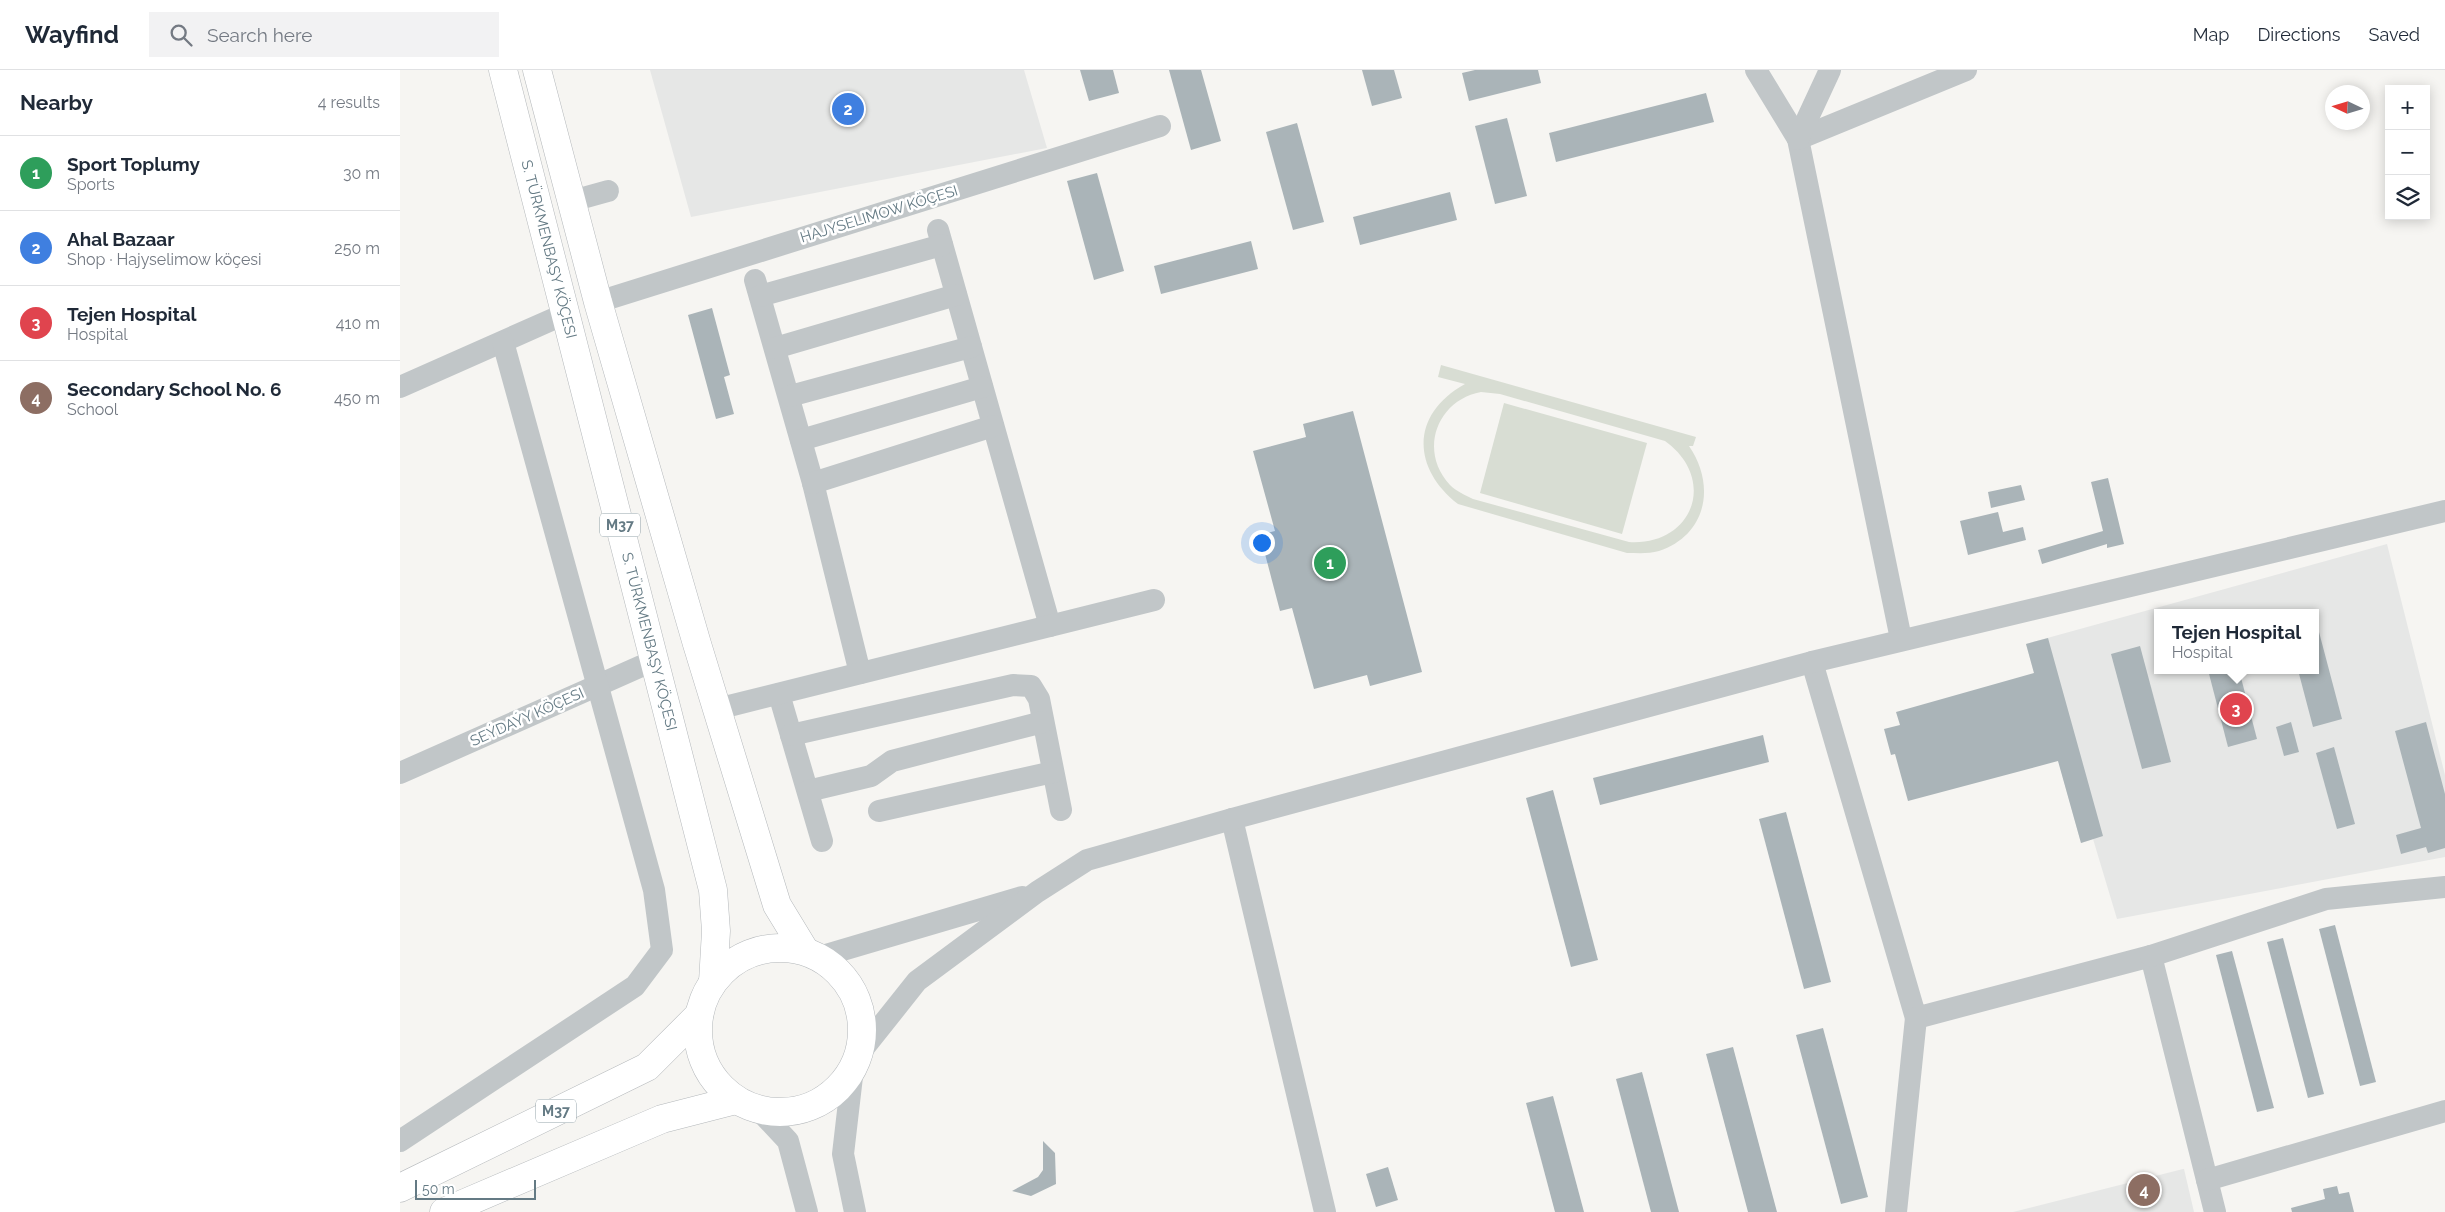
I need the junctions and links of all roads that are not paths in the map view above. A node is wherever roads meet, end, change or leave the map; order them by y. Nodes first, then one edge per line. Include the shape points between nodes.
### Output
1 (503, 70) edge
2 (537, 70) edge
3 (1756, 70) edge
4 (1830, 70) edge
5 (1966, 70) edge
6 (1160, 126) dead end
7 (1798, 139) junction
8 (608, 191) dead end
9 (572, 201) junction
10 (956, 295) junction
11 (598, 302) junction
12 (567, 313) junction
13 (503, 342) junction
14 (970, 347) junction
15 (774, 348) junction
16 (400, 387) edge
17 (982, 387) junction
18 (790, 396) junction
19 (993, 426) junction
20 (801, 440) junction
21 (813, 483) junction
22 (2445, 511) edge
23 (1154, 600) dead end
24 (1050, 626) junction
25 (1902, 640) junction
26 (655, 660) junction
27 (1812, 662) junction
28 (860, 673) junction
29 (598, 686) junction
30 (779, 694) junction
31 (717, 709) junction
32 (1043, 722) junction
33 (791, 735) junction
34 (1053, 772) junction
35 (400, 773) edge
36 (808, 792) junction
37 (879, 810) dead end
38 (1061, 810) dead end
39 (1232, 818) junction
40 (822, 841) dead end
41 (2445, 887) edge
42 (1037, 892) junction
43 (812, 954) junction
44 (2151, 956) junction
45 (713, 982) junction
46 (699, 1015) junction
47 (1916, 1018) junction
48 (856, 1061) junction
49 (747, 1105) junction
50 (2445, 1112) edge
51 (400, 1141) edge
52 (2207, 1180) junction
53 (400, 1188) edge
54 (444, 1212) edge
55 (808, 1212) edge
56 (854, 1212) edge
57 (1325, 1212) edge
58 (1896, 1212) edge
59 (2215, 1212) edge

1 - 12 highway, S. TÜRKMENBAŞY KÖÇESI / M37
2 - 9 highway, M37
3 - 7 street
4 - 7 street
5 - 7 street
6 - 11 street, HAJYSELIMOW KÖÇESI
7 - 25 street
8 - 9 street
9 - 11 highway, M37
10 - 14 street
10 - 15 street
10 - 15 street via 940,237 758,288
11 - 31 highway, M37
12 - 13 street
12 - 26 highway, S. TÜRKMENBAŞY KÖÇESI / M37
13 - 16 street
13 - 29 street
14 - 17 street
14 - 18 street
15 - 18 street
17 - 19 street
17 - 20 street
18 - 20 street
19 - 21 street
19 - 24 street
20 - 21 street
21 - 28 street
22 - 25 street
23 - 24 street
24 - 28 street
25 - 27 street
26 - 29 street, SEÝDAÝY KÖÇESI
26 - 45 highway, S. TÜRKMENBAŞY KÖÇESI / M37 via 713,890 716,932
27 - 39 street
27 - 47 street
28 - 30 street
29 - 35 street, SEÝDAÝY KÖÇESI
29 - 51 street via 654,890 662,950 635,986
30 - 31 street
30 - 33 street
31 - 43 highway, M37 via 777,905
32 - 33 street via 1040,700 1031,686 1013,685
32 - 34 street
32 - 36 street via 892,761 872,776
33 - 36 street
34 - 37 street
34 - 38 street
36 - 40 street
39 - 42 street via 1087,860
39 - 57 street
41 - 44 street via 2326,898
42 - 43 street
42 - 48 street via 917,981
43 - 45 highway via 779,947 754,951 731,964
43 - 48 highway via 847,981 862,1016
44 - 47 street
44 - 52 street
45 - 46 highway
46 - 49 highway via 698,1039 704,1063 717,1084
46 - 53 highway, M37 via 647,1067
47 - 58 street
48 - 49 highway via 848,1077 831,1096 809,1108 784,1113
48 - 56 street via 844,1154
49 - 54 highway via 662,1119
49 - 55 street via 788,1142
50 - 52 street
52 - 59 street

